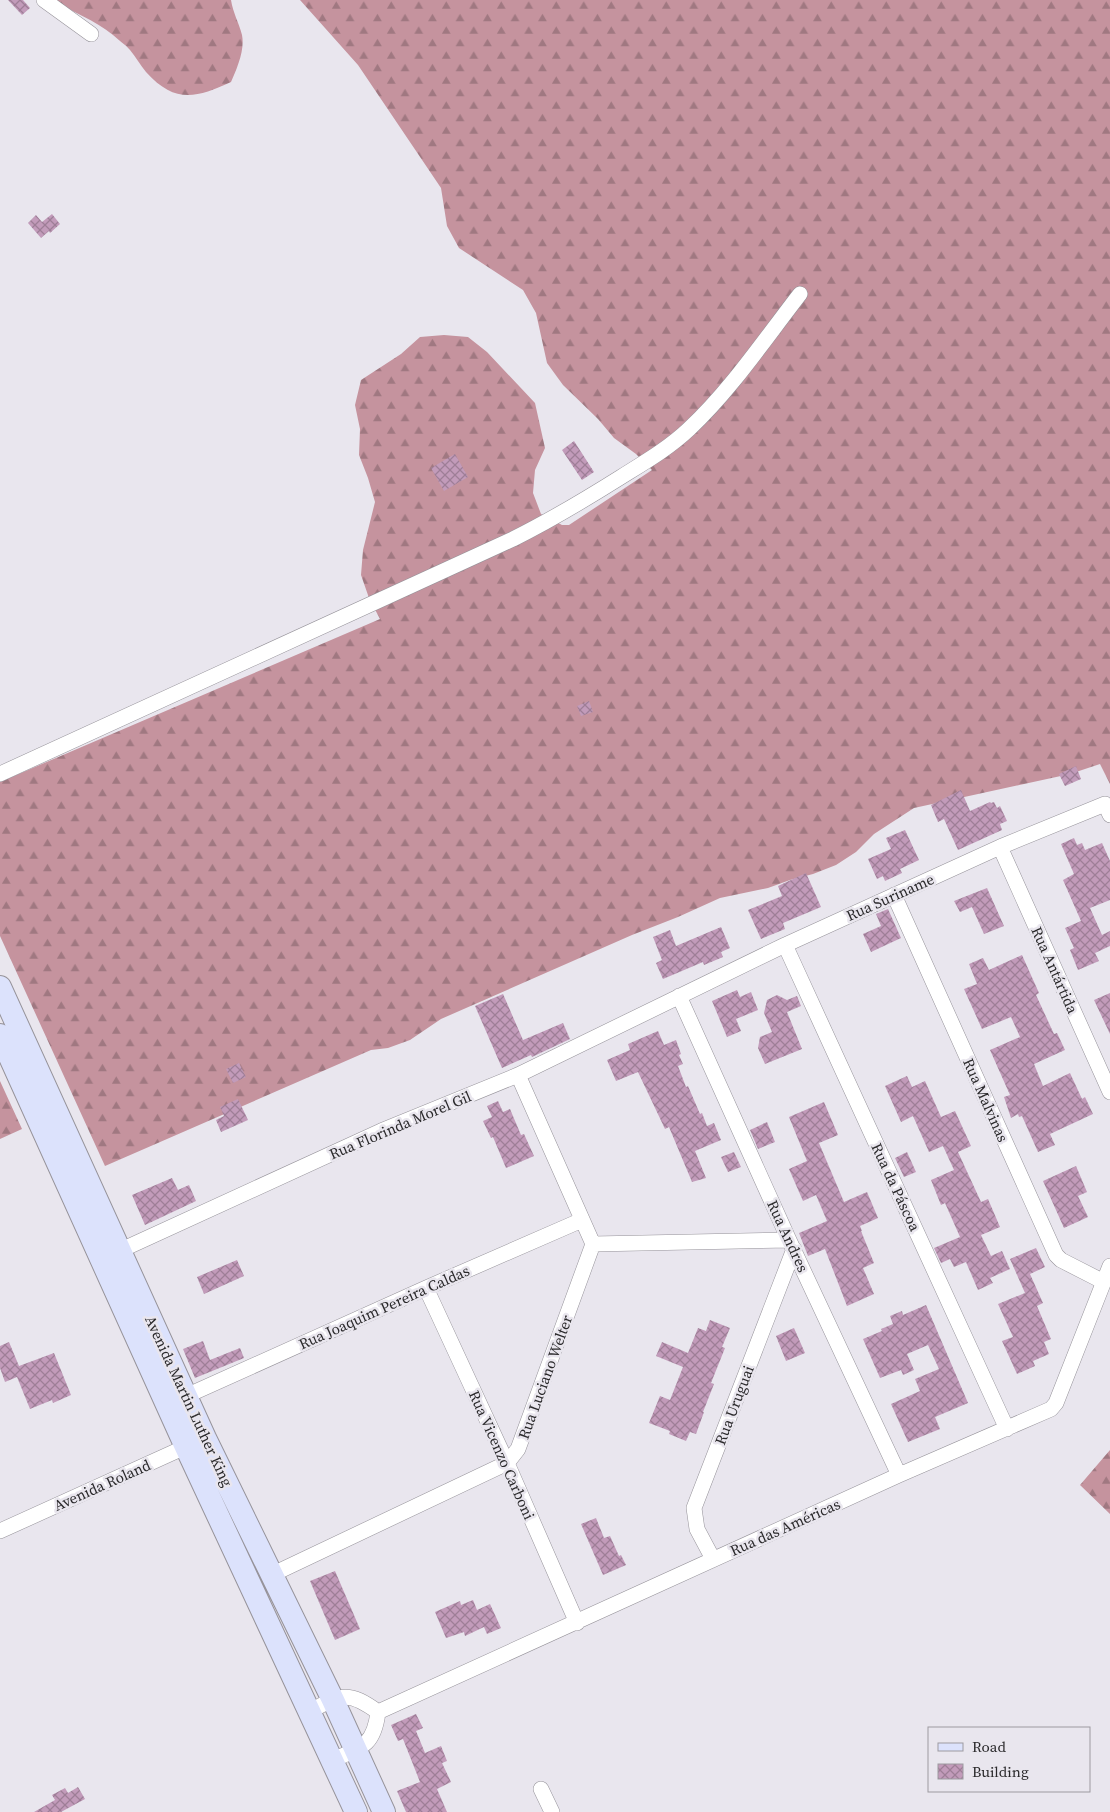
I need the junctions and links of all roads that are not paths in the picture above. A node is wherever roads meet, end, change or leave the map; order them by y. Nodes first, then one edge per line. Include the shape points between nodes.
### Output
1 (44, 0) edge
2 (91, 34) dead end
3 (800, 294) dead end
4 (0, 774) edge
5 (1107, 810) edge
6 (1000, 847) junction
7 (894, 895) junction
8 (786, 944) junction
9 (0, 987) edge
10 (679, 996) junction
11 (0, 1035) edge
12 (518, 1075) junction
13 (1110, 1092) edge
14 (582, 1220) junction
15 (593, 1244) junction
16 (792, 1244) junction
17 (119, 1251) junction
18 (1110, 1266) edge
19 (1104, 1282) junction
20 (426, 1288) junction
21 (186, 1396) junction
22 (1007, 1429) junction
23 (195, 1443) junction
24 (506, 1463) junction
25 (899, 1475) junction
26 (0, 1531) edge
27 (713, 1560) junction
28 (271, 1575) junction
29 (578, 1623) junction
30 (333, 1700) junction
31 (310, 1711) junction
32 (378, 1712) junction
33 (357, 1750) junction
34 (332, 1760) junction
35 (541, 1789) dead end
36 (356, 1812) edge
37 (384, 1812) edge
38 (552, 1812) edge

1 - 2 street
3 - 4 street via 713,405 689,429 665,450 579,504 513,539
5 - 6 street, Rua Suriname
6 - 7 street, Rua Suriname
6 - 13 street, Rua Antártida
7 - 8 street, Rua Suriname
7 - 19 street, Rua Malvinas via 1056,1255
8 - 10 street, Rua Suriname
8 - 22 street, Rua da Páscoa
9 - 17 main road, Avenida Martin Luther King
10 - 12 street, Rua Florinda Morel Gil
10 - 16 street, Rua Andres
11 - 23 main road, Avenida Martin Luther King
12 - 14 street
12 - 17 street, Rua Florinda Morel Gil via 381,1131
14 - 15 street
14 - 20 street, Rua Joaquim Pereira Caldas
15 - 16 street
15 - 24 street, Rua Luciano Welter via 518,1449
16 - 25 street, Rua Andres
16 - 27 street, Rua Uruguai via 694,1508 697,1530
17 - 21 main road, Avenida Martin Luther King
18 - 19 street, Rua das Américas
19 - 22 street, Rua das Américas via 1056,1403 1051,1409
20 - 21 street, Rua Joaquim Pereira Caldas
20 - 24 street, Rua Vicenzo Carboni
21 - 23 main road, Avenida Martin Luther King
22 - 25 street, Rua das Américas
23 - 26 street, Avenida Roland
23 - 28 main road, Avenida Martin Luther King
23 - 31 main road, Avenida Martin Luther King
24 - 28 street, Rua Luciano Welter
24 - 29 street, Rua Vicenzo Carboni
25 - 27 street, Rua das Américas
27 - 29 street, Rua das Américas
28 - 30 main road, Avenida Martin Luther King
29 - 32 street, Rua das Américas
30 - 31 street
30 - 32 street via 358,1699
30 - 33 main road, Avenida Martin Luther King
31 - 34 main road, Avenida Martin Luther King
32 - 33 street via 374,1734
33 - 34 street
33 - 37 main road, Avenida Martin Luther King
34 - 36 main road, Avenida Martin Luther King
35 - 38 street

